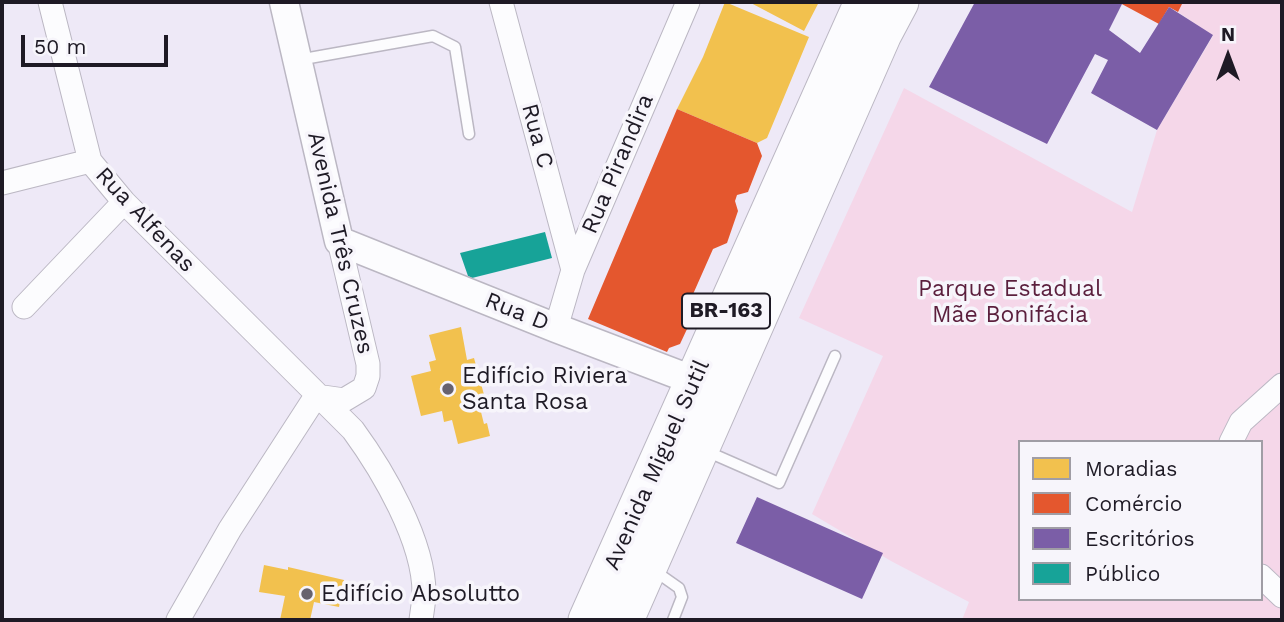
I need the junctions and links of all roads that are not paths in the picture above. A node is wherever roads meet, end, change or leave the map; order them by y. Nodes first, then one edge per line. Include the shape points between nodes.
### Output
1 (50, 2) edge
2 (284, 2) edge
3 (501, 2) edge
4 (688, 2) edge
5 (863, 2) edge
6 (900, 2) edge
7 (298, 60) junction
8 (469, 134) dead end
9 (90, 161) junction
10 (2, 183) edge
11 (124, 202) junction
12 (339, 241) junction
13 (573, 270) junction
14 (24, 307) dead end
15 (556, 328) junction
16 (835, 356) dead end
17 (695, 381) junction
18 (1282, 386) edge
19 (316, 396) junction
20 (1232, 440) edge
21 (701, 449) junction
22 (649, 567) junction
23 (1263, 578) edge
24 (1282, 596) edge
25 (178, 620) edge
26 (421, 620) edge
27 (587, 620) edge
28 (625, 620) edge
29 (673, 620) edge

1 - 9 street, Rua Alfenas
2 - 7 street, Avenida Três Cruzes
3 - 13 street, Rua C
4 - 13 street, Rua Pirandira
5 - 17 highway, Avenida Miguel Sutil / BR-163
6 - 21 highway, Avenida Miguel Sutil / BR-163
7 - 8 lane via 433,36 455,47
7 - 12 street, Avenida Três Cruzes
9 - 10 street
9 - 11 street, Rua Alfenas
11 - 14 street
11 - 19 street, Rua Alfenas
12 - 15 street, Rua D
12 - 19 street, Avenida Três Cruzes via 368,376 364,388 344,400
13 - 15 street, Rua Pirandira
15 - 17 street, Rua D
16 - 21 lane via 779,482
17 - 27 highway, Avenida Miguel Sutil / BR-163
18 - 20 street via 1241,422
19 - 25 street
19 - 26 street via 369,451 400,508 418,556 424,592
21 - 22 highway, Avenida Miguel Sutil / BR-163
22 - 28 highway, Avenida Miguel Sutil / BR-163
22 - 29 lane via 679,588 682,597
23 - 24 street

